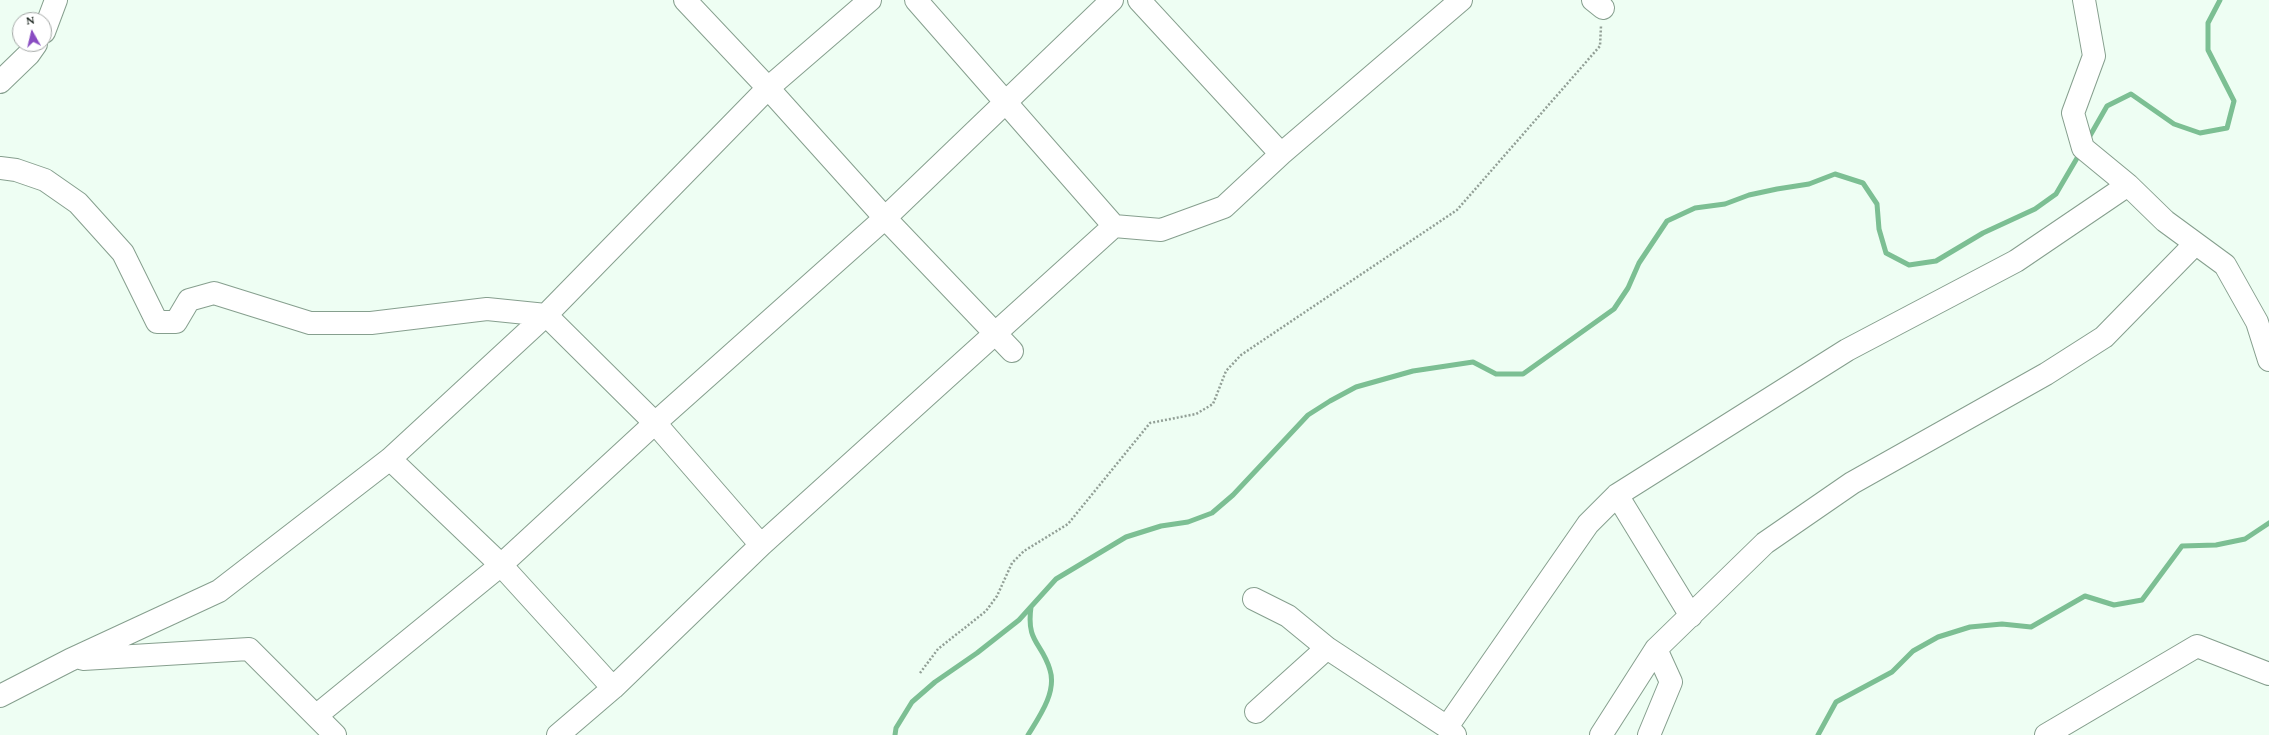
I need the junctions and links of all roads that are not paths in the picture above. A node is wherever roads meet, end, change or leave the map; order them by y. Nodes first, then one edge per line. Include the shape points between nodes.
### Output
1 (56, 0) edge
2 (685, 0) edge
3 (870, 0) edge
4 (916, 0) edge
5 (1112, 0) edge
6 (1139, 0) edge
7 (1461, 0) edge
8 (2084, 0) edge
9 (52, 12) edge
10 (30, 52) edge
11 (0, 82) edge
12 (768, 88) junction
13 (1006, 101) junction
14 (1281, 154) junction
15 (0, 168) edge
16 (2128, 185) junction
17 (884, 218) junction
18 (1114, 226) junction
19 (2195, 244) junction
20 (546, 315) junction
21 (994, 332) junction
22 (1012, 351) dead end
23 (2269, 360) edge
24 (655, 423) junction
25 (390, 459) junction
26 (1617, 495) junction
27 (761, 545) junction
28 (501, 565) junction
29 (1254, 599) dead end
30 (1691, 616) junction
31 (1327, 648) junction
32 (1656, 650) junction
33 (70, 660) junction
34 (2269, 674) edge
35 (613, 688) junction
36 (0, 696) edge
37 (1256, 712) dead end
38 (317, 715) junction
39 (1451, 731) edge
40 (335, 735) edge
41 (558, 735) edge
42 (1601, 735) edge
43 (1649, 735) edge
44 (2046, 735) edge

1 - 9 street
2 - 12 street
3 - 12 street
4 - 13 street
5 - 13 street
6 - 14 street
7 - 14 street
8 - 16 street via 2094,56 2073,113 2083,148
10 - 11 street
12 - 17 street
12 - 20 street
13 - 17 street
13 - 18 street
14 - 18 street via 1224,207 1161,230
15 - 20 street via 16,170 45,180 78,203 123,253 157,322 176,322 189,300 214,293 310,323 371,323 487,309
16 - 19 street via 2165,221
16 - 26 street via 2016,260 1847,350
17 - 21 street
17 - 24 street
18 - 21 street
19 - 23 street via 2225,266 2257,322
19 - 30 street via 2104,337 2046,374 1846,488 1765,543
20 - 24 street
20 - 25 street
21 - 22 street
21 - 27 street
24 - 27 street
24 - 28 street
25 - 28 street
25 - 33 street via 218,591
26 - 30 street
26 - 39 street via 1588,524
27 - 35 street
28 - 35 street
28 - 38 street
29 - 31 street via 1288,616
30 - 32 street
31 - 37 street
31 - 39 street
32 - 42 street
32 - 43 street via 1671,682
33 - 36 street
33 - 38 street via 249,649
34 - 44 street via 2196,646
35 - 41 street
38 - 40 street

